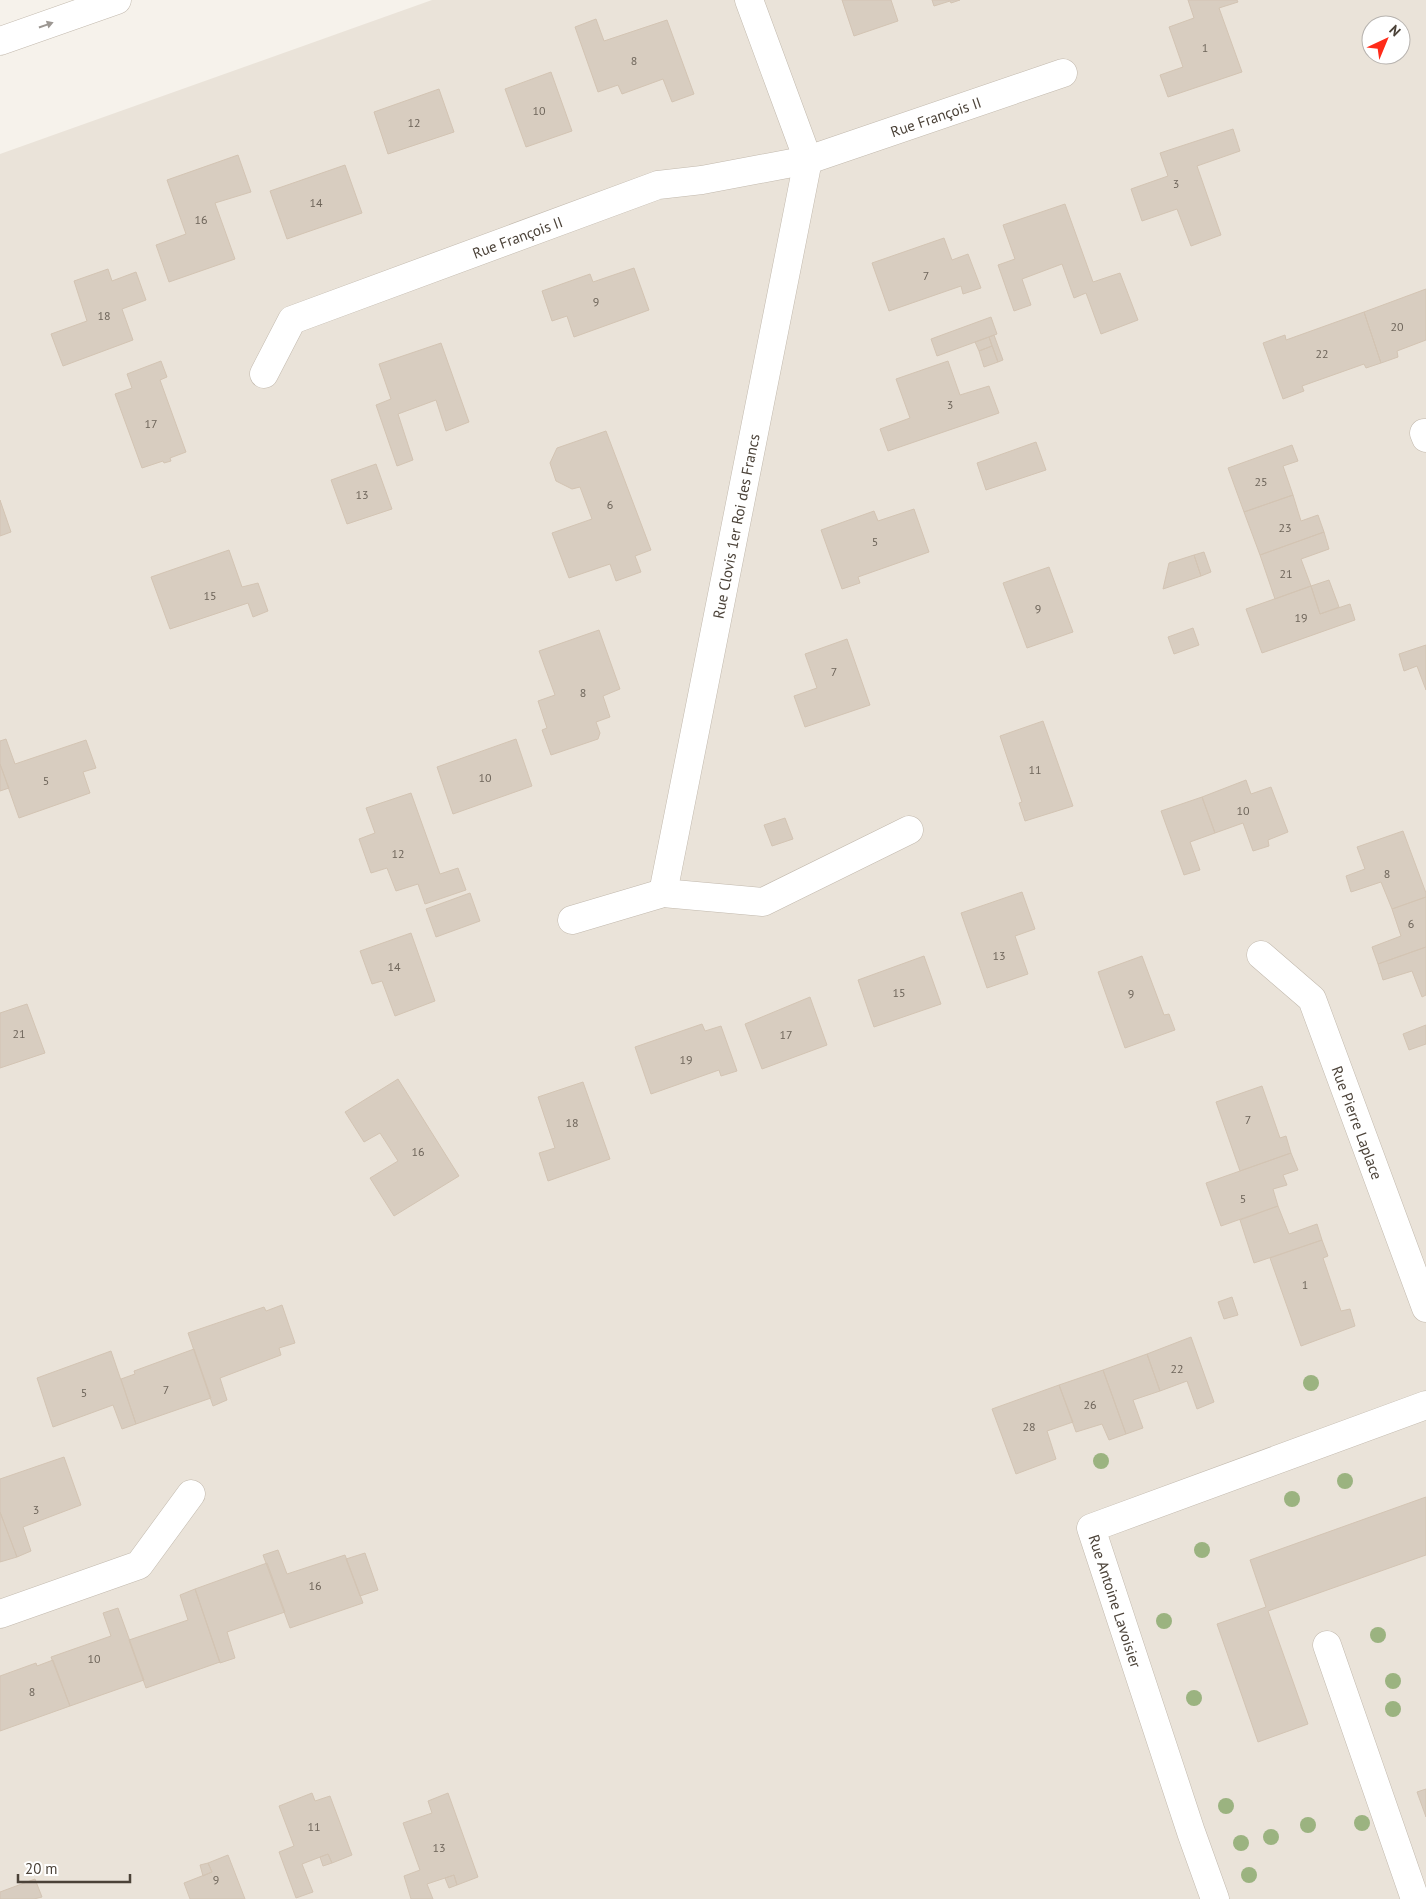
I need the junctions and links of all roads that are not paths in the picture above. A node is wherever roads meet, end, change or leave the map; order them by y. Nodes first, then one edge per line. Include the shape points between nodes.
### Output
1 (117, 0) edge
2 (749, 0) edge
3 (0, 41) edge
4 (1063, 73) dead end
5 (808, 160) junction
6 (264, 374) dead end
7 (909, 830) dead end
8 (663, 893) junction
9 (572, 920) dead end
10 (1261, 955) dead end
11 (1426, 1308) edge
12 (1426, 1405) edge
13 (190, 1494) dead end
14 (0, 1614) edge
15 (1327, 1645) dead end
16 (1215, 1899) edge
17 (1415, 1899) edge

3 -> 1 street
2 - 5 street
4 - 5 street, Rue François II
5 - 6 street, Rue François II via 658,185 292,320
5 - 8 street, Rue Clovis 1er Roi des Francs
7 - 8 street via 763,902
8 - 9 street
10 - 11 street, Rue Pierre Laplace via 1312,999
12 - 16 street, Rue Antoine Lavoisier via 1091,1528
13 - 14 street via 139,1565
15 - 17 street

